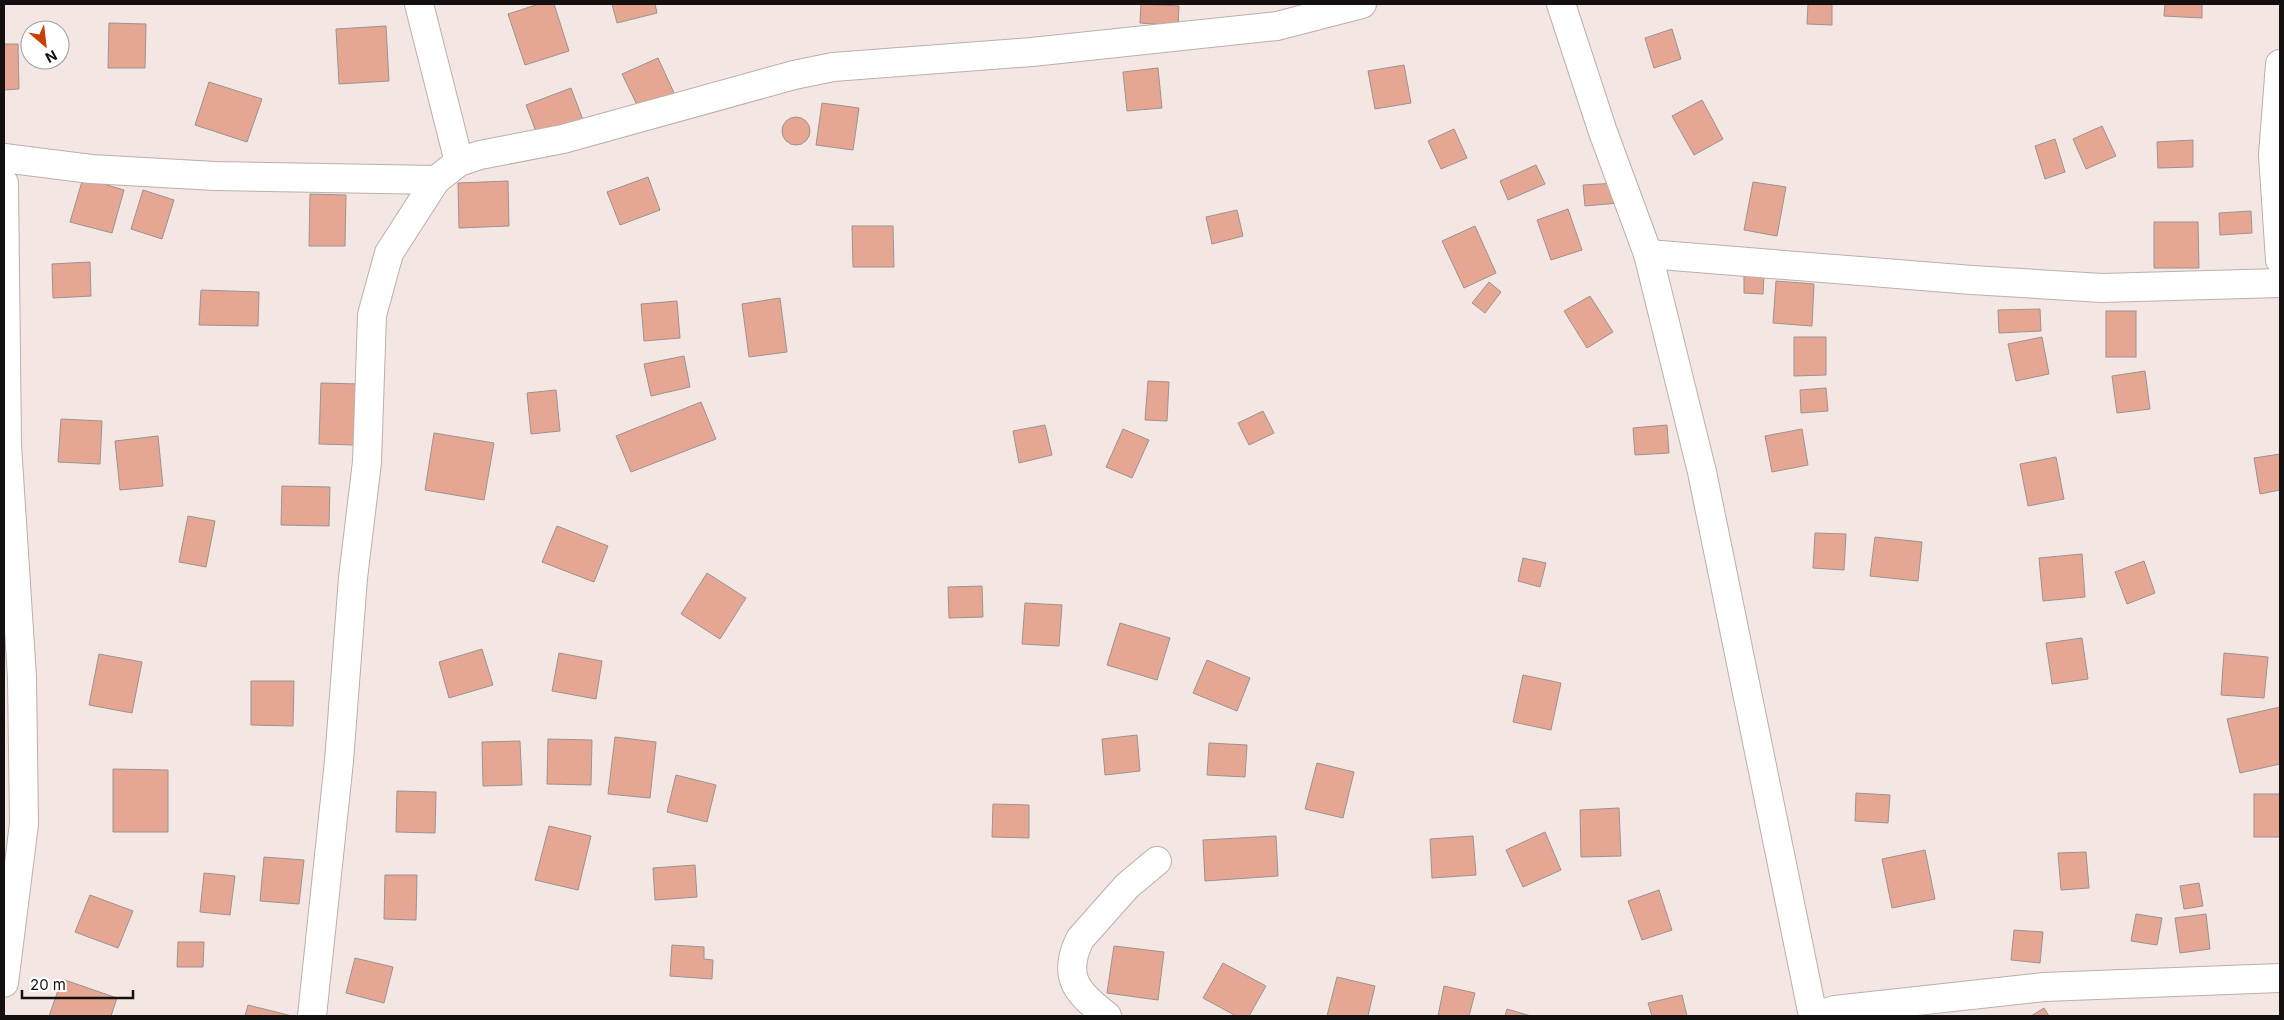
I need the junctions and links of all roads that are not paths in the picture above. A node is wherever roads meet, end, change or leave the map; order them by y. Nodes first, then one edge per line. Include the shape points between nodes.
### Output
1 (419, 4) edge
2 (1362, 4) edge
3 (1561, 4) edge
4 (2280, 64) edge
5 (4, 158) edge
6 (459, 162) junction
7 (436, 180) junction
8 (4, 183) edge
9 (1648, 254) junction
10 (2280, 260) edge
11 (2280, 284) edge
12 (1156, 861) dead end
13 (2280, 978) edge
14 (4, 983) edge
15 (312, 1016) edge
16 (1107, 1016) edge
17 (1814, 1016) edge

1 - 6 street
2 - 6 street via 1276,26 1032,52 833,67 563,139
3 - 9 street
4 - 10 street via 2273,155
5 - 7 street via 91,169 215,176
6 - 7 street
7 - 15 street via 389,253 372,315 367,462 353,578 340,761
8 - 14 street via 7,445 22,677 24,824
9 - 11 street via 2102,288
9 - 17 street via 1702,472
12 - 16 street via 1126,886 1074,950 1071,974 1075,986 1086,1000
13 - 17 street via 2044,987 1835,1010

